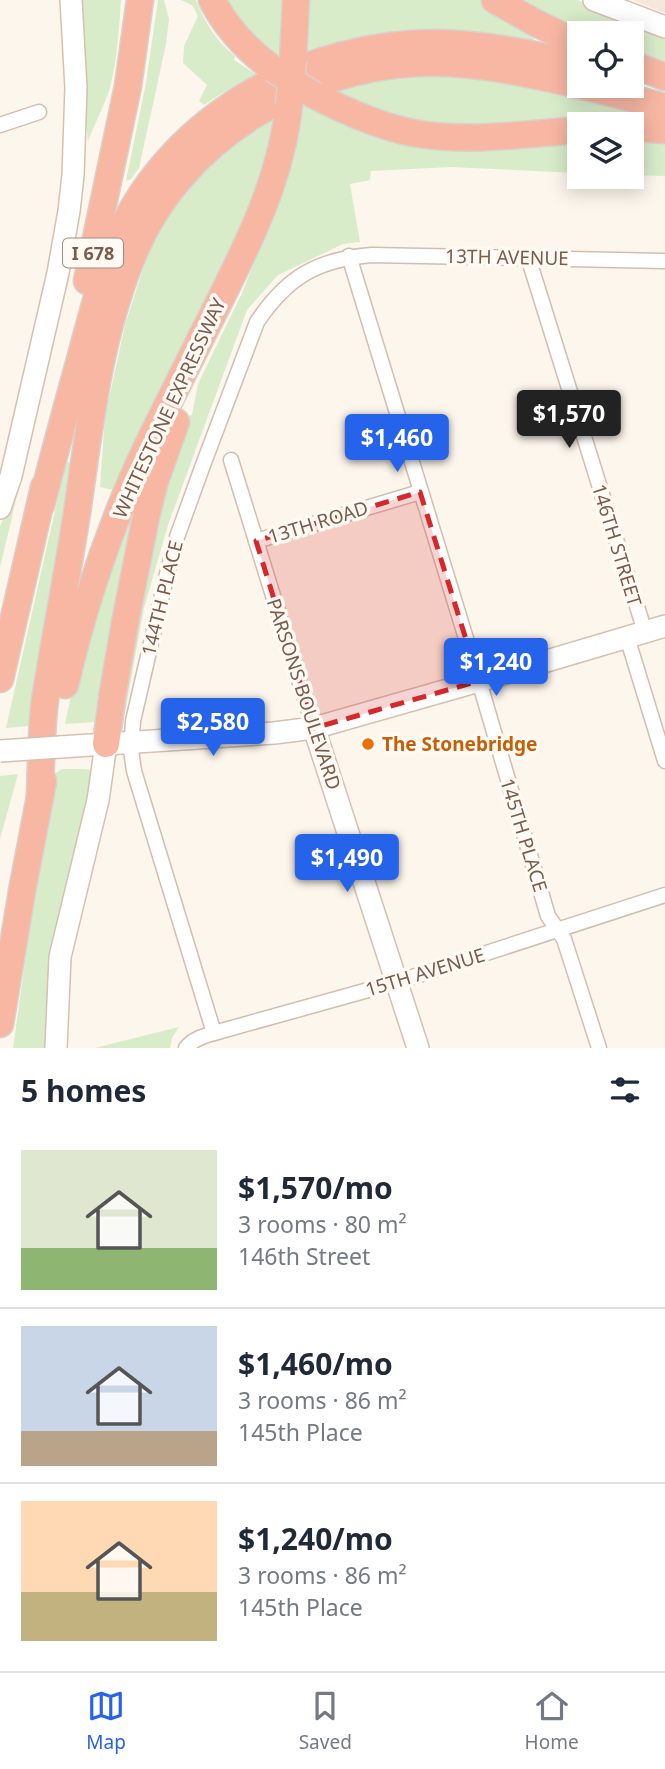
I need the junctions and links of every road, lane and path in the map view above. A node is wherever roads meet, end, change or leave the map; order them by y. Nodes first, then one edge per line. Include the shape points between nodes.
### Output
1 (71, 0) edge
2 (140, 0) edge
3 (212, 0) edge
4 (296, 0) edge
5 (495, 0) edge
6 (594, 0) edge
7 (665, 27) edge
8 (567, 38) edge
9 (567, 62) edge
10 (283, 65) junction
11 (644, 68) edge
12 (665, 76) edge
13 (644, 79) edge
14 (567, 82) edge
15 (665, 84) edge
16 (631, 98) edge
17 (665, 107) edge
18 (39, 112) dead end
19 (0, 125) edge
20 (644, 129) edge
21 (665, 130) edge
22 (567, 131) edge
23 (246, 248) junction
24 (349, 256) junction
25 (528, 257) junction
26 (665, 261) edge
27 (231, 460) dead end
28 (420, 492) junction
29 (41, 505) junction
30 (0, 508) edge
31 (256, 541) junction
32 (646, 632) edge
33 (0, 680) edge
34 (479, 681) junction
35 (314, 728) junction
36 (118, 743) junction
37 (0, 751) edge
38 (665, 761) edge
39 (40, 797) junction
40 (665, 895) edge
41 (558, 929) junction
42 (397, 982) junction
43 (0, 1024) edge
44 (214, 1033) junction
45 (56, 1048) edge
46 (186, 1048) edge
47 (418, 1048) edge
48 (599, 1048) edge

1 - 30 street via 76,88 66,232
2 - 29 highway, I 678 via 128,86
3 - 10 highway via 235,37 249,50
4 - 10 highway, WHITESTONE EXPRESSWAY
5 - 8 highway
6 - 7 street
9 - 29 highway via 463,44 387,46 293,72 250,93 208,123 157,174 120,234 97,297
10 - 22 highway, bridge via 314,95 333,105 422,134 491,137
10 - 23 highway, WHITESTONE EXPRESSWAY, bridge via 289,105 284,139 275,176
11 - 12 highway
13 - 15 highway
14 - 39 highway via 444,63 394,65 344,75 298,91 245,121 197,160 164,198 130,262 96,380 45,702
16 - 17 highway
18 - 19 street
20 - 21 highway
23 - 36 highway via 154,484 126,617
23 - 39 highway, WHITESTONE EXPRESSWAY via 119,512 79,629
24 - 25 street, 13TH AVENUE
24 - 28 street, 145TH PLACE
24 - 36 street, 144TH PLACE via 296,279 257,322 174,547 132,727
25 - 26 street, 13TH AVENUE
25 - 32 street, 146TH STREET
27 - 31 street, PARSONS BOULEVARD
28 - 31 street, 13TH ROAD
28 - 34 street, 145TH PLACE
29 - 33 highway, I 678
31 - 35 street, PARSONS BOULEVARD
32 - 34 street
32 - 38 street, 146TH STREET
34 - 35 street
34 - 41 street, 145TH PLACE via 548,916
35 - 36 street
35 - 42 street, PARSONS BOULEVARD
36 - 37 street, bridge
36 - 44 street, 144TH PLACE via 134,771
36 - 45 street via 98,800 60,957
39 - 43 highway, WHITESTONE EXPRESSWAY
40 - 41 street, 15TH AVENUE
41 - 42 street, 15TH AVENUE
41 - 48 street, 145TH PLACE
42 - 44 street, 15TH AVENUE
42 - 47 street, PARSONS BOULEVARD
44 - 46 street, 15TH AVENUE

